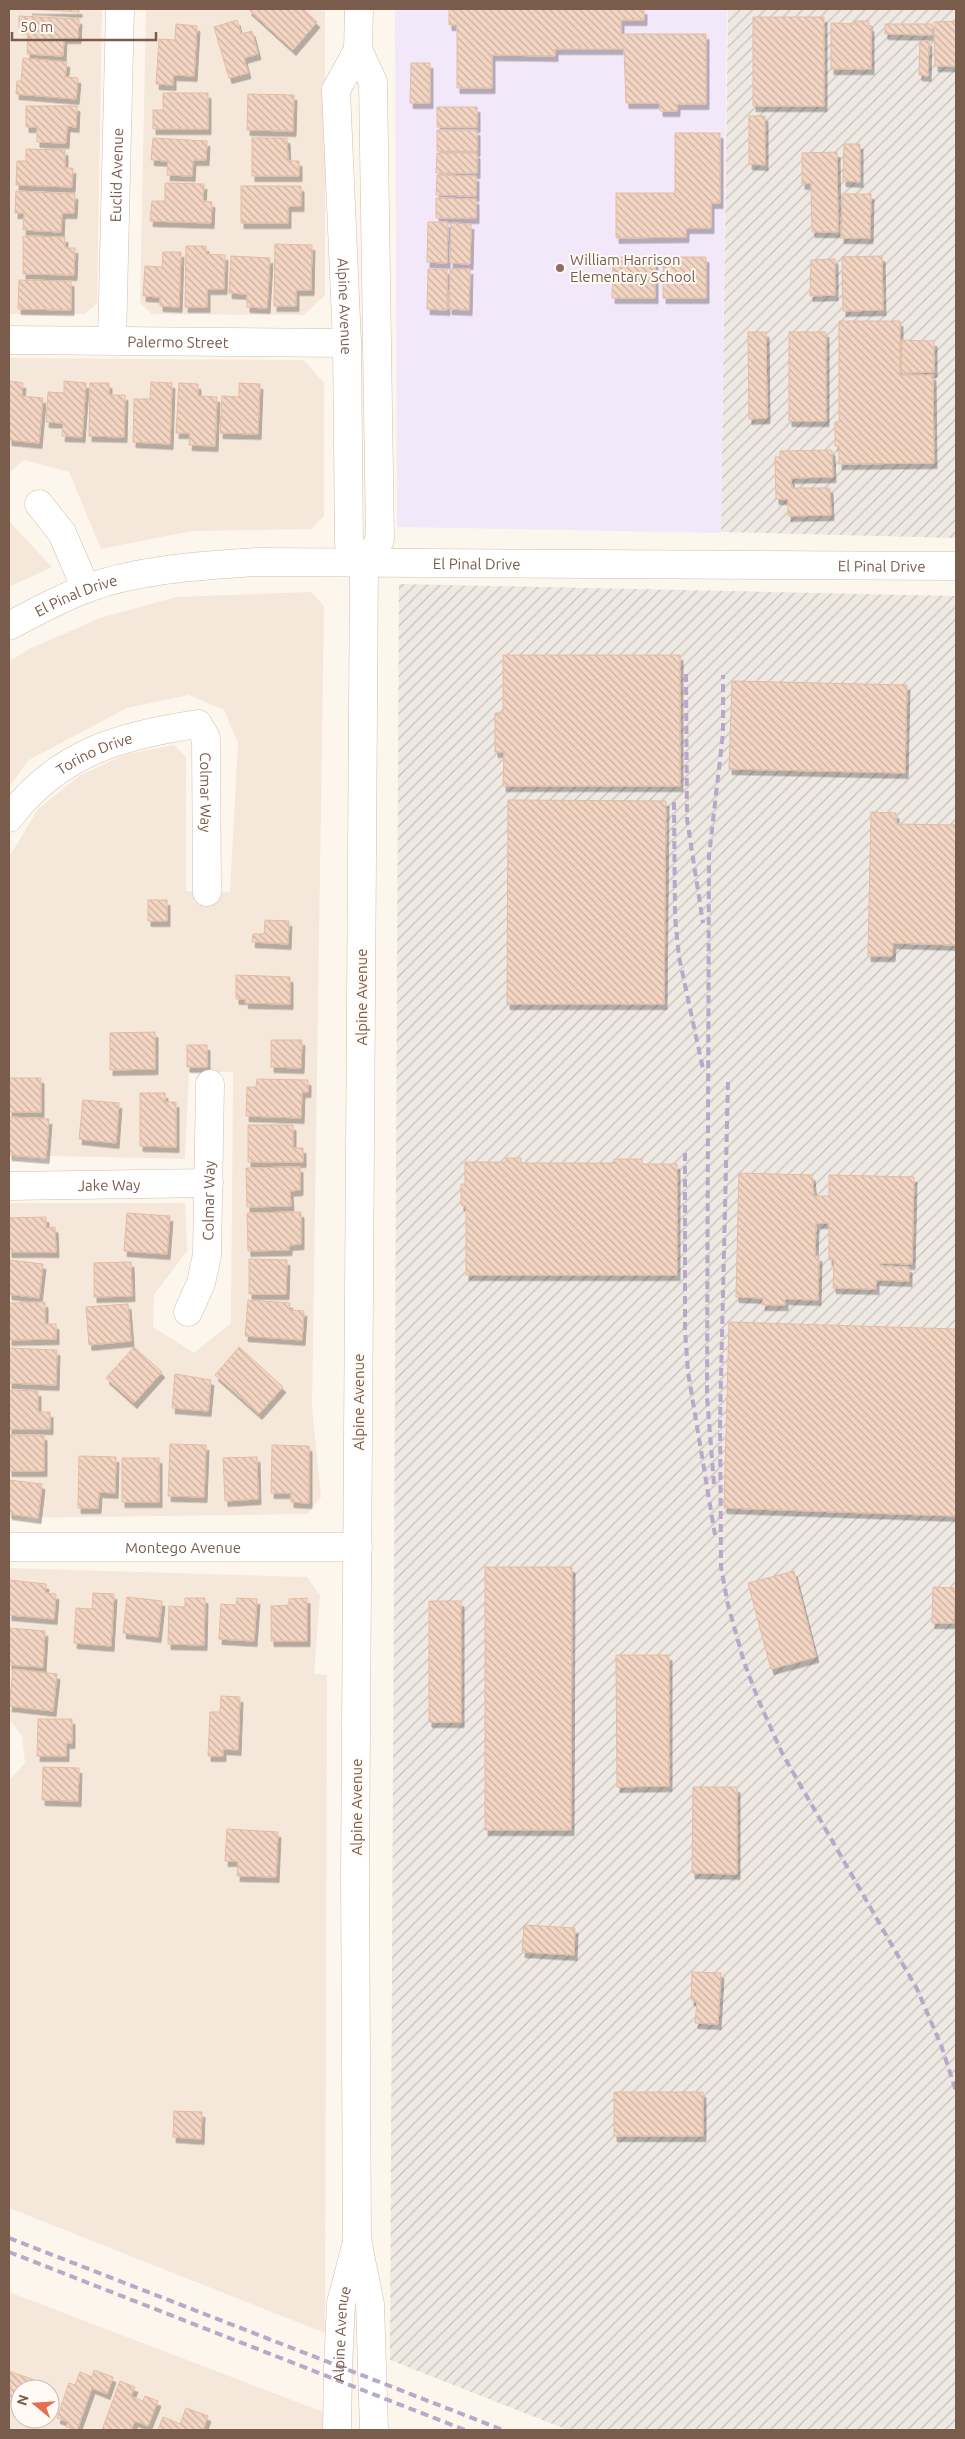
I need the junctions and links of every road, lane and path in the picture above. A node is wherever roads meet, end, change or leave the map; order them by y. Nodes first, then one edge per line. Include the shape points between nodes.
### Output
1 (120, 9) edge
2 (358, 9) edge
3 (358, 50) junction
4 (9, 340) edge
5 (112, 340) junction
6 (347, 343) junction
7 (40, 504) dead end
8 (364, 564) junction
9 (956, 566) edge
10 (86, 589) junction
11 (9, 626) edge
12 (198, 724) joint
13 (9, 818) edge
14 (207, 892) dead end
15 (210, 1084) dead end
16 (209, 1184) junction
17 (9, 1186) edge
18 (188, 1312) dead end
19 (9, 1547) edge
20 (358, 1547) junction
21 (357, 2240) junction
22 (338, 2430) edge
23 (374, 2430) edge

1 - 5 street, Euclid Avenue
2 - 3 street, Alpine Avenue
3 - 6 street, Alpine Avenue via 336,90
3 - 8 street, Alpine Avenue via 372,82 378,318 380,540
4 - 5 street, Palermo Street
5 - 6 street, Palermo Street
6 - 8 street, Alpine Avenue via 349,544
7 - 10 street via 62,533
8 - 9 street, El Pinal Drive
8 - 10 street, El Pinal Drive via 256,562 196,566 132,576
8 - 20 street, Alpine Avenue
10 - 11 street, El Pinal Drive
12 - 13 street, Torino Drive via 122,739 84,755 47,776
12 - 14 street, Colmar Way via 206,738
15 - 16 street, Colmar Way
16 - 17 street, Jake Way
16 - 18 street, Colmar Way via 207,1255 201,1283
19 - 20 street, Montego Avenue
20 - 21 street, Alpine Avenue via 355,1866
21 - 22 street, Alpine Avenue via 341,2303
21 - 23 street, Alpine Avenue via 370,2304

